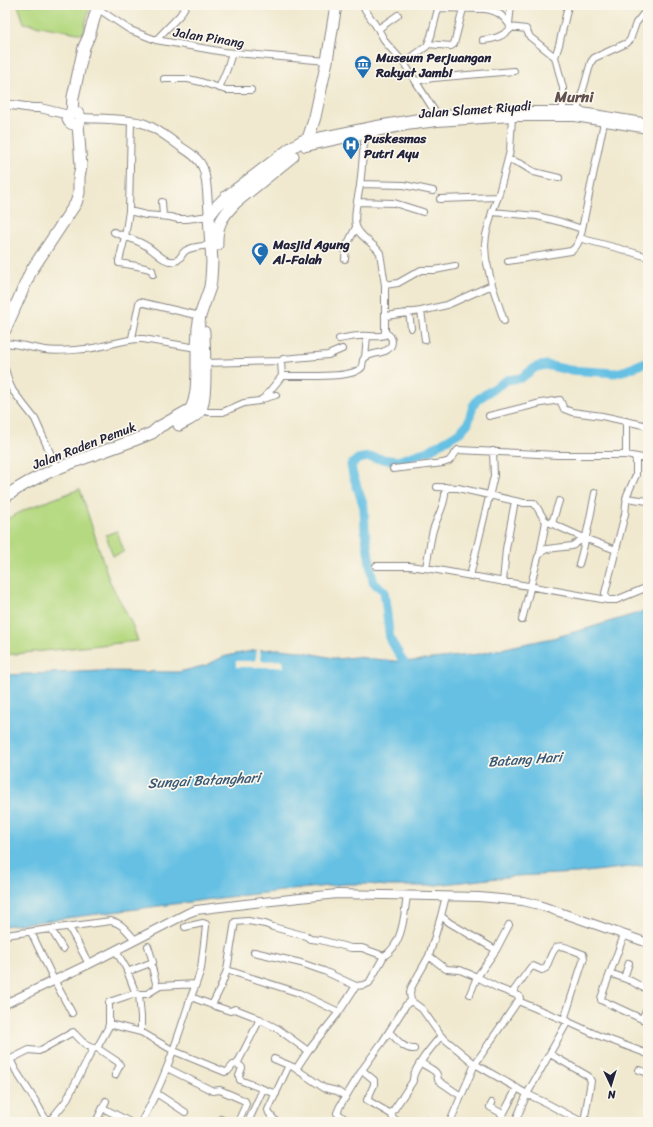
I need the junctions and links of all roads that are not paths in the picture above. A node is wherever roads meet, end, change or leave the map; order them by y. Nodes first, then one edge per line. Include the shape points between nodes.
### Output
1 (186, 5) edge
2 (336, 5) edge
3 (362, 5) edge
4 (511, 5) edge
5 (97, 6) edge
6 (568, 6) dead end
7 (439, 7) edge
8 (648, 8) edge
9 (463, 9) junction
10 (398, 15) dead end
11 (511, 26) junction
12 (378, 29) junction
13 (156, 40) junction
14 (483, 40) dead end
15 (428, 44) junction
16 (232, 53) junction
17 (555, 56) junction
18 (327, 61) junction
19 (404, 63) junction
20 (514, 72) dead end
21 (164, 79) dead end
22 (416, 81) junction
23 (219, 88) junction
24 (251, 90) dead end
25 (6, 104) edge
26 (563, 110) junction
27 (576, 114) junction
28 (437, 116) junction
29 (488, 116) junction
30 (512, 117) junction
31 (74, 118) junction
32 (131, 121) junction
33 (604, 122) junction
34 (648, 123) edge
35 (648, 129) edge
36 (365, 134) junction
37 (307, 143) junction
38 (508, 159) junction
39 (559, 178) dead end
40 (360, 184) junction
41 (206, 189) junction
42 (432, 191) dead end
43 (226, 197) junction
44 (498, 198) junction
45 (440, 199) dead end
46 (162, 202) dead end
47 (357, 202) junction
48 (129, 211) junction
49 (423, 212) dead end
50 (492, 212) junction
51 (163, 216) junction
52 (209, 216) junction
53 (356, 227) junction
54 (582, 228) junction
55 (114, 232) dead end
56 (213, 232) junction
57 (125, 237) junction
58 (579, 238) junction
59 (214, 245) junction
60 (648, 257) edge
61 (345, 259) dead end
62 (508, 261) dead end
63 (456, 266) dead end
64 (153, 274) dead end
65 (385, 285) junction
66 (492, 285) junction
67 (421, 311) junction
68 (409, 312) junction
69 (200, 316) junction
70 (386, 316) junction
71 (504, 321) dead end
72 (411, 328) dead end
73 (5, 330) edge
74 (385, 332) junction
75 (367, 336) junction
76 (132, 338) junction
77 (339, 339) dead end
78 (425, 340) dead end
79 (5, 343) edge
80 (197, 348) junction
81 (342, 349) dead end
82 (365, 358) junction
83 (281, 361) junction
84 (205, 363) junction
85 (5, 369) edge
86 (282, 376) junction
87 (276, 395) dead end
88 (262, 399) junction
89 (197, 408) junction
90 (490, 416) dead end
91 (626, 421) junction
92 (648, 426) edge
93 (493, 451) junction
94 (626, 455) junction
95 (636, 457) junction
96 (648, 459) edge
97 (57, 468) junction
98 (393, 469) dead end
99 (437, 487) dead end
100 (445, 487) junction
101 (596, 493) dead end
102 (489, 496) junction
103 (5, 497) edge
104 (626, 498) junction
105 (515, 501) junction
106 (559, 501) dead end
107 (648, 501) edge
108 (549, 522) junction
109 (585, 538) junction
110 (616, 550) junction
111 (540, 554) junction
112 (579, 564) dead end
113 (376, 566) dead end
114 (426, 568) junction
115 (470, 576) junction
116 (503, 582) junction
117 (531, 586) junction
118 (648, 586) edge
119 (607, 600) junction
120 (522, 620) dead end
121 (406, 896) junction
122 (446, 896) junction
123 (441, 916) junction
124 (509, 925) dead end
125 (69, 927) junction
126 (185, 927) dead end
127 (51, 929) junction
128 (31, 932) junction
129 (5, 935) edge
130 (624, 935) junction
131 (135, 940) junction
132 (648, 943) edge
133 (148, 946) dead end
134 (63, 949) dead end
135 (496, 950) junction
136 (116, 951) junction
137 (254, 952) dead end
138 (384, 956) junction
139 (429, 956) junction
140 (151, 963) junction
141 (629, 963) dead end
142 (89, 964) junction
143 (227, 970) junction
144 (127, 972) junction
145 (610, 973) junction
146 (477, 977) junction
147 (624, 978) junction
148 (54, 980) junction
149 (196, 984) junction
150 (356, 986) junction
151 (157, 987) junction
152 (648, 988) edge
153 (512, 993) junction
154 (137, 994) junction
155 (470, 994) dead end
156 (191, 997) junction
157 (411, 1001) junction
158 (518, 1001) junction
159 (5, 1004) edge
160 (212, 1005) junction
161 (648, 1006) edge
162 (339, 1012) junction
163 (72, 1013) dead end
164 (260, 1019) junction
165 (645, 1019) edge
166 (566, 1020) junction
167 (109, 1024) junction
168 (141, 1032) junction
169 (389, 1032) junction
170 (441, 1036) junction
171 (95, 1048) junction
172 (414, 1049) dead end
173 (174, 1050) junction
174 (308, 1051) junction
175 (550, 1054) junction
176 (648, 1054) edge
177 (274, 1059) dead end
178 (7, 1061) edge
179 (421, 1063) junction
180 (237, 1064) junction
181 (475, 1064) junction
182 (289, 1065) junction
183 (167, 1068) junction
184 (296, 1069) junction
185 (362, 1070) junction
186 (639, 1070) dead end
187 (648, 1073) edge
188 (115, 1075) dead end
189 (517, 1088) junction
190 (263, 1090) junction
191 (156, 1093) junction
192 (276, 1094) junction
193 (527, 1094) junction
194 (461, 1096) junction
195 (346, 1097) junction
196 (106, 1101) dead end
197 (492, 1103) dead end
198 (103, 1108) junction
199 (184, 1112) dead end
200 (391, 1114) junction
201 (503, 1115) junction
202 (518, 1115) junction
203 (221, 1119) dead end
204 (48, 1122) edge
205 (96, 1122) edge
206 (130, 1122) edge
207 (141, 1122) edge
208 (227, 1122) edge
209 (238, 1122) edge
210 (248, 1122) edge
211 (276, 1122) edge
212 (349, 1122) edge
213 (399, 1122) edge
214 (422, 1122) edge
215 (432, 1122) edge
216 (450, 1122) edge
217 (515, 1122) edge
218 (583, 1122) edge

1 - 13 street
2 - 18 highway
3 - 12 street
4 - 11 street
5 - 13 street, Jalan Pinang via 130,30
5 - 31 highway via 90,36 84,47 73,97
6 - 17 street
7 - 9 street
7 - 15 street
8 - 27 street via 636,23 628,42 594,58 591,62
9 - 11 street via 491,10 501,14
9 - 15 street via 454,44
10 - 12 street
11 - 14 street via 507,33
11 - 17 street via 526,28 530,37
12 - 19 street via 386,43
13 - 16 street, Jalan Pinang
15 - 19 street
16 - 18 street, Jalan Pinang
16 - 23 street
17 - 26 street via 563,88
18 - 37 highway
19 - 22 street
20 - 22 street
21 - 23 street via 188,79
22 - 28 street
23 - 24 street
25 - 31 main road
26 - 27 main road, Jalan Slamet Riyadi
26 - 29 main road, Jalan Slamet Riyadi
27 - 30 main road, Jalan Slamet Riyadi
27 - 33 main road, Jalan Slamet Riyadi
27 - 34 main road, Jalan Slamet Riyadi
28 - 29 main road, Jalan Slamet Riyadi
28 - 37 main road, Jalan Slamet Riyadi via 377,125
29 - 30 main road, Jalan Slamet Riyadi
29 - 36 main road, Jalan Slamet Riyadi
30 - 38 street
31 - 32 main road
31 - 73 highway via 81,168 76,203 31,271
32 - 41 main road via 145,124 162,133 192,154 202,167
32 - 48 street
33 - 35 main road, Jalan Slamet Riyadi
33 - 54 street
36 - 37 main road, Jalan Slamet Riyadi
36 - 40 street
37 - 43 highway via 302,141 291,148
37 - 56 highway via 236,203
38 - 39 street via 534,172
38 - 44 street
40 - 42 street via 404,185
40 - 47 street
41 - 43 main road via 213,197
41 - 52 main road
43 - 52 highway
44 - 45 street
44 - 50 street
46 - 51 street
47 - 49 street via 394,203
47 - 53 street
48 - 51 street
48 - 57 street
50 - 54 street via 537,216
50 - 66 street via 485,252
51 - 52 street via 187,219
52 - 56 highway
53 - 61 street via 346,247
53 - 65 street via 379,252
54 - 58 street
55 - 57 street
56 - 59 highway
57 - 59 street via 146,245 169,261 181,258 185,251 190,249
57 - 64 street via 119,262 152,270
58 - 60 street
58 - 62 street via 576,248 571,251
59 - 69 highway via 210,287
59 - 84 highway via 219,275 204,324
63 - 65 street via 421,270 398,282
65 - 70 street
66 - 67 street via 447,305
66 - 71 street
67 - 68 street
67 - 78 street
68 - 70 street
68 - 72 street
69 - 76 street via 140,302
69 - 80 highway
70 - 74 street
74 - 75 street via 384,336
74 - 82 street via 392,340 390,348
75 - 77 street
75 - 82 street
76 - 79 street via 95,348 62,351
76 - 80 street
80 - 89 highway
81 - 83 street via 328,355
82 - 86 street via 361,369 348,375
83 - 84 street
83 - 86 street
84 - 89 highway via 203,401
85 - 97 street via 13,391 35,419
86 - 88 street
87 - 88 street
88 - 89 street via 223,412
89 - 97 highway, Jalan Raden Pemuk via 152,433
90 - 91 street via 560,400 564,409 572,412
91 - 92 street
91 - 94 street
93 - 94 street
93 - 98 street via 458,450 444,463
93 - 102 street via 494,476
94 - 95 street
95 - 96 street
95 - 104 street via 636,475
97 - 103 highway, Jalan Raden Pemuk
99 - 100 street
100 - 102 street
100 - 114 street
101 - 109 street
102 - 105 street
102 - 115 street
104 - 107 street
104 - 110 street via 625,514
105 - 108 street via 534,503 543,518
105 - 116 street
106 - 108 street
108 - 109 street
108 - 111 street
109 - 110 street
109 - 111 street via 572,546 545,549
109 - 112 street
110 - 119 street via 604,593
111 - 117 street
113 - 114 street
114 - 115 street
115 - 116 street
116 - 117 street
117 - 119 street
117 - 120 street
118 - 119 street via 616,600
121 - 122 main road
121 - 131 main road via 337,894 196,910
121 - 138 street via 400,935
122 - 123 street
122 - 130 main road via 523,901
123 - 135 street
123 - 139 street
124 - 135 street
125 - 127 street
125 - 131 street via 111,920 122,925
125 - 142 street
126 - 149 street via 206,924 201,969
127 - 128 street
127 - 134 street
128 - 129 street
128 - 148 street
130 - 132 main road
130 - 145 street
131 - 136 main road
133 - 140 street via 153,961
135 - 146 street
136 - 142 main road
136 - 144 street
137 - 150 street via 301,963
138 - 143 street via 362,948 310,939 265,924 236,922
138 - 150 street via 369,983
139 - 146 street via 446,968
139 - 157 street via 410,988
140 - 144 street
140 - 151 street
141 - 147 street
142 - 148 main road
143 - 160 street
143 - 162 street via 299,994
144 - 154 street
145 - 147 street
145 - 165 street via 601,1000
146 - 153 street
146 - 155 street
147 - 152 street
148 - 159 main road
148 - 163 street
149 - 151 street
149 - 156 street
150 - 162 street
151 - 154 street via 147,994
153 - 158 street via 519,996
153 - 166 street via 531,966 542,970 546,968 555,947 561,946 583,954
154 - 167 street via 109,1002
154 - 168 street
156 - 160 street
156 - 173 street
157 - 169 street
157 - 170 street via 422,1009
158 - 166 street
158 - 181 street
160 - 164 street via 230,1011 241,1010
161 - 165 street
162 - 174 street
164 - 174 street
164 - 180 street
166 - 175 street
166 - 176 street via 597,1036
167 - 168 street
167 - 171 street
168 - 173 street
169 - 172 street via 406,1047
169 - 185 street
170 - 179 street
170 - 181 street
171 - 178 street via 90,1047 73,1032 39,1051 29,1050
171 - 188 street via 118,1062 120,1065
171 - 204 street via 66,1101
173 - 180 street via 226,1072 233,1064
173 - 183 street
174 - 184 street
175 - 193 street
175 - 218 street via 590,1078
177 - 182 street
178 - 204 street
179 - 194 street via 437,1073 438,1080
179 - 200 street via 412,1077 413,1081
180 - 190 street via 242,1068 240,1080
181 - 189 street
181 - 194 street
182 - 184 street
182 - 192 street
183 - 191 street
183 - 209 street via 213,1090 220,1090 245,1101
184 - 195 street via 324,1088 337,1091
185 - 195 street
185 - 200 street via 374,1080 367,1100
186 - 187 street
189 - 193 street
189 - 201 street
190 - 192 street
190 - 210 street
191 - 199 street
191 - 207 street
192 - 211 street via 268,1112
193 - 202 street
193 - 218 street
194 - 216 street
195 - 212 street via 337,1113
196 - 198 street
197 - 201 street via 490,1107
198 - 205 street
198 - 206 street
200 - 213 street via 392,1118
201 - 202 street
202 - 217 street
203 - 208 street
214 - 215 street

